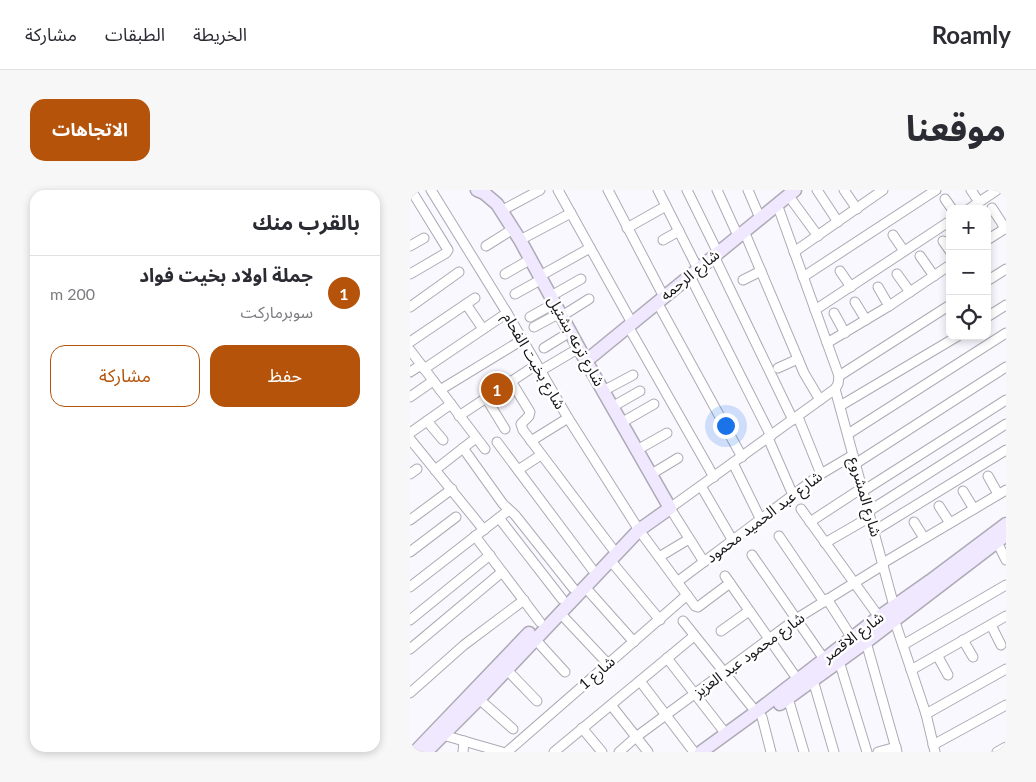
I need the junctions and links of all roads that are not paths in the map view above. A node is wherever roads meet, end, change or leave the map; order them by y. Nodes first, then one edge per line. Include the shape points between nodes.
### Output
1 (411, 190) edge
2 (431, 190) edge
3 (540, 190) edge
4 (558, 190) edge
5 (608, 190) edge
6 (658, 190) edge
7 (687, 190) edge
8 (717, 190) edge
9 (748, 190) edge
10 (817, 190) edge
11 (882, 190) edge
12 (936, 190) edge
13 (971, 190) edge
14 (997, 190) edge
15 (483, 191) edge
16 (847, 191) edge
17 (784, 196) edge
18 (945, 199) dead end
19 (979, 202) junction
20 (949, 205) edge
21 (975, 205) edge
22 (666, 206) junction
23 (856, 208) junction
24 (992, 208) dead end
25 (502, 211) junction
26 (571, 213) junction
27 (760, 218) junction
28 (838, 222) junction
29 (946, 224) edge
30 (627, 228) junction
31 (1006, 228) edge
32 (679, 231) junction
33 (741, 234) junction
34 (517, 235) junction
35 (892, 235) dead end
36 (818, 236) junction
37 (991, 237) edge
38 (424, 238) dead end
39 (663, 240) dead end
40 (943, 241) dead end
41 (410, 246) edge
42 (486, 246) dead end
43 (590, 248) junction
44 (949, 250) edge
45 (904, 251) junction
46 (794, 252) junction
47 (716, 254) junction
48 (920, 256) dead end
49 (530, 259) junction
50 (946, 268) edge
51 (1006, 269) edge
52 (761, 271) junction
53 (840, 271) dead end
54 (459, 272) dead end
55 (694, 273) junction
56 (410, 274) edge
57 (505, 274) dead end
58 (897, 274) dead end
59 (934, 276) junction
60 (804, 277) junction
61 (541, 278) junction
62 (991, 278) edge
63 (580, 279) dead end
64 (743, 280) dead end
65 (851, 287) junction
66 (878, 287) dead end
67 (910, 292) junction
68 (515, 294) dead end
69 (475, 298) dead end
70 (589, 299) dead end
71 (660, 300) junction
72 (855, 302) dead end
73 (466, 304) junction
74 (1006, 305) edge
75 (410, 306) edge
76 (889, 306) junction
77 (557, 307) junction
78 (946, 308) edge
79 (815, 310) junction
80 (834, 312) dead end
81 (507, 313) junction
82 (991, 315) edge
83 (530, 316) dead end
84 (866, 320) junction
85 (630, 325) junction
86 (534, 327) dead end
87 (483, 329) junction
88 (570, 332) junction
89 (845, 333) junction
90 (1006, 333) edge
91 (522, 340) junction
92 (951, 340) edge
93 (410, 342) edge
94 (827, 343) junction
95 (544, 348) dead end
96 (579, 348) junction
97 (410, 350) edge
98 (798, 359) junction
99 (586, 360) junction
100 (423, 367) junction
101 (1006, 367) edge
102 (538, 368) junction
103 (778, 368) dead end
104 (410, 372) edge
105 (633, 375) dead end
106 (839, 376) junction
107 (433, 381) junction
108 (511, 382) junction
109 (836, 389) junction
110 (440, 390) junction
111 (603, 391) junction
112 (640, 391) dead end
113 (410, 397) edge
114 (486, 398) junction
115 (820, 400) junction
116 (1006, 400) edge
117 (451, 404) junction
118 (654, 404) dead end
119 (840, 406) junction
120 (612, 407) junction
121 (459, 416) junction
122 (568, 418) junction
123 (796, 418) junction
124 (427, 421) junction
125 (621, 423) junction
126 (1006, 424) edge
127 (505, 429) dead end
128 (667, 432) dead end
129 (410, 433) edge
130 (848, 434) junction
131 (769, 437) junction
132 (476, 438) junction
133 (410, 440) edge
134 (442, 440) dead end
135 (531, 441) junction
136 (498, 442) dead end
137 (463, 448) junction
138 (485, 449) dead end
139 (637, 450) junction
140 (1006, 450) edge
141 (541, 455) junction
142 (742, 457) junction
143 (678, 458) dead end
144 (854, 459) junction
145 (733, 463) junction
146 (435, 470) junction
147 (518, 470) junction
148 (821, 474) junction
149 (650, 475) junction
150 (988, 476) dead end
151 (714, 477) junction
152 (701, 486) junction
153 (452, 490) junction
154 (863, 490) junction
155 (963, 491) dead end
156 (1002, 492) edge
157 (793, 495) junction
158 (668, 505) junction
159 (939, 506) dead end
160 (801, 509) dead end
161 (974, 509) junction
162 (509, 510) junction
163 (869, 514) junction
164 (456, 518) dead end
165 (499, 518) junction
166 (410, 520) edge
167 (761, 520) junction
168 (810, 522) junction
169 (914, 522) dead end
170 (950, 523) junction
171 (1006, 524) edge
172 (638, 528) junction
173 (484, 530) junction
174 (874, 531) junction
175 (475, 536) junction
176 (779, 536) dead end
177 (924, 538) junction
178 (689, 539) junction
179 (1002, 539) edge
180 (733, 541) junction
181 (825, 543) junction
182 (410, 552) edge
183 (611, 554) junction
184 (490, 555) junction
185 (752, 555) dead end
186 (659, 557) junction
187 (1006, 560) edge
188 (704, 562) junction
189 (883, 564) junction
190 (592, 569) junction
191 (502, 572) junction
192 (677, 582) junction
193 (854, 583) junction
194 (1006, 585) edge
195 (410, 587) edge
196 (579, 587) junction
197 (687, 595) junction
198 (562, 599) junction
199 (524, 600) junction
200 (826, 600) junction
201 (894, 606) junction
202 (749, 611) junction
203 (560, 613) junction
204 (1006, 616) edge
205 (879, 617) junction
206 (796, 619) junction
207 (894, 619) junction
208 (410, 620) edge
209 (660, 620) junction
210 (682, 621) dead end
211 (540, 622) junction
212 (990, 625) junction
213 (721, 631) dead end
214 (694, 636) junction
215 (852, 638) junction
216 (535, 639) junction
217 (769, 639) junction
218 (963, 640) junction
219 (634, 642) junction
220 (866, 642) junction
221 (903, 645) junction
222 (1001, 645) dead end
223 (410, 649) edge
224 (937, 655) junction
225 (668, 658) junction
226 (973, 658) dead end
227 (824, 659) junction
228 (839, 661) junction
229 (608, 664) junction
230 (1006, 669) edge
231 (507, 670) junction
232 (911, 670) junction
233 (565, 672) dead end
234 (724, 673) junction
235 (948, 675) dead end
236 (798, 680) junction
237 (813, 680) junction
238 (640, 681) junction
239 (410, 693) edge
240 (695, 694) junction
241 (788, 698) junction
242 (479, 699) junction
243 (537, 701) dead end
244 (611, 705) junction
245 (1006, 705) edge
246 (926, 714) junction
247 (666, 715) junction
248 (759, 715) junction
249 (582, 728) junction
250 (513, 729) dead end
251 (726, 734) junction
252 (443, 735) junction
253 (636, 737) junction
254 (464, 741) junction
255 (1006, 747) edge
256 (934, 749) edge
257 (896, 750) edge
258 (415, 752) edge
259 (426, 752) edge
260 (463, 752) edge
261 (502, 752) edge
262 (507, 752) edge
263 (554, 752) edge
264 (602, 752) edge
265 (619, 752) edge
266 (648, 752) edge
267 (694, 752) edge
268 (701, 752) edge
269 (716, 752) edge
270 (771, 752) edge
271 (804, 752) edge
272 (834, 752) edge
273 (867, 752) edge
274 (878, 752) edge
275 (997, 752) edge

1 - 56 street via 448,250
2 - 81 street, شارع بخيت الفحام
3 - 25 street
4 - 26 street
5 - 30 street
6 - 22 street
7 - 47 street
8 - 33 street
9 - 27 street
10 - 28 street
11 - 23 street
12 - 60 street
13 - 19 street
14 - 19 street
15 - 25 street, شارع ترعه بشتيل
16 - 23 street
17 - 27 street, شارع الرحمه
17 - 36 street
17 - 46 street
18 - 20 street
19 - 21 street
22 - 30 street
22 - 32 street
23 - 28 street
24 - 31 street
25 - 34 street, شارع ترعه بشتيل
26 - 34 street
26 - 43 street
27 - 33 street, شارع الرحمه
28 - 36 street
29 - 45 street
30 - 71 street
31 - 37 street
32 - 39 street
32 - 55 street
33 - 47 street, شارع الرحمه
33 - 52 street
34 - 42 street
34 - 49 street, شارع ترعه بشتيل
35 - 45 street
36 - 46 street
38 - 41 street
40 - 44 street
43 - 61 street
43 - 85 street
45 - 65 street
46 - 60 street
47 - 55 street, شارع الرحمه
47 - 123 street
48 - 59 street
49 - 57 street
49 - 61 street, شارع ترعه بشتيل
50 - 59 street
51 - 62 street
52 - 64 street
52 - 98 street
53 - 65 street
54 - 75 street
55 - 71 street, شارع الرحمه
55 - 131 street
58 - 67 street
59 - 67 street
60 - 79 street
61 - 68 street
61 - 77 street, شارع ترعه بشتيل
63 - 77 street
65 - 79 street
66 - 76 street
67 - 76 street
69 - 73 street
70 - 77 street
71 - 85 street, شارع الرحمه
71 - 142 street
72 - 84 street
73 - 87 street
73 - 93 street
74 - 82 street
76 - 84 street
77 - 83 street
77 - 86 street
77 - 88 street, شارع ترعه بشتيل
78 - 106 street
79 - 94 street
80 - 89 street
81 - 87 street
81 - 91 street, شارع بخيت الفحام
84 - 89 street
85 - 99 street, شارع الرحمه
85 - 151 street
87 - 100 street
88 - 95 street
88 - 96 street, شارع ترعه بشتيل
89 - 94 street
90 - 130 street
91 - 102 street, شارع بخيت الفحام
91 - 110 street
92 - 119 street
94 - 106 street
96 - 99 street, شارع ترعه بشتيل
96 - 102 street
97 - 100 street
98 - 103 street
98 - 115 street
99 - 111 street, شارع ترعه بشتيل
100 - 104 street
100 - 107 street
101 - 144 street, شارع عبد الحميد محمود
102 - 108 street
102 - 122 street, شارع بخيت الفحام
105 - 111 street
106 - 109 street
107 - 110 street
107 - 113 street
108 - 114 street
108 - 135 street via 530,412 521,424
109 - 115 street
109 - 119 street, شارع المشروع
110 - 117 street
111 - 120 street, شارع ترعه بشتيل
112 - 120 street
114 - 121 street
114 - 127 street
115 - 123 street
116 - 154 street
117 - 121 street
117 - 124 street
118 - 125 street
119 - 130 street, شارع المشروع
120 - 125 street, شارع ترعه بشتيل
121 - 132 street
122 - 135 street
122 - 172 street, شارع بخيت الفحام
123 - 131 street
123 - 148 street
124 - 129 street
124 - 134 street
125 - 139 street, شارع ترعه بشتيل
126 - 163 street
128 - 139 street
130 - 144 street, شارع المشروع
131 - 142 street
131 - 157 street
132 - 137 street
132 - 138 street
133 - 146 street
135 - 141 street
136 - 147 street
137 - 146 street
137 - 162 street
139 - 149 street, شارع ترعه بشتيل
140 - 174 street
141 - 147 street
141 - 183 street
142 - 145 street
143 - 149 street
144 - 148 street, شارع عبد الحميد محمود
144 - 154 street, شارع المشروع
145 - 151 street
145 - 167 street
146 - 153 street
147 - 190 street
148 - 157 street, شارع عبد الحميد محمود
149 - 158 street, شارع ترعه بشتيل
150 - 156 street
151 - 152 street
152 - 158 street
152 - 180 street
153 - 166 street
153 - 173 street
154 - 163 street, شارع المشروع
154 - 168 street
155 - 161 street
156 - 161 street, شارع محمود عبد العزيز
157 - 167 street, شارع عبد الحميد محمود
158 - 172 street
158 - 178 street
159 - 170 street
160 - 168 street
161 - 170 street, شارع محمود عبد العزيز
162 - 165 street
162 - 196 street
163 - 174 street, شارع المشروع
163 - 181 street
164 - 182 street
165 - 173 street
165 - 198 street
167 - 180 street, شارع عبد الحميد محمود
168 - 181 street
169 - 177 street
170 - 177 street, شارع محمود عبد العزيز
171 - 201 street, شارع الاقصر
172 - 183 street
172 - 186 street, شارع بخيت الفحام
173 - 175 street
174 - 189 street, شارع المشروع
175 - 184 street
175 - 195 street
176 - 200 street
177 - 189 street, شارع محمود عبد العزيز
178 - 186 street
178 - 188 street
179 - 187 street
179 - 207 street, شارع الاقصر
180 - 188 street, شارع عبد الحميد محمود
181 - 193 street
183 - 190 street
183 - 196 street
183 - 209 street
184 - 191 street
184 - 208 street
185 - 206 street
186 - 192 street, شارع بخيت الفحام
188 - 192 street, شارع عبد الحميد محمود
189 - 193 street, شارع محمود عبد العزيز
189 - 201 street, شارع المشروع
190 - 196 street
191 - 199 street
191 - 223 street
192 - 197 street, شارع بخيت الفحام
193 - 200 street, شارع محمود عبد العزيز
193 - 205 street
194 - 221 street
196 - 198 street
196 - 203 street
196 - 219 street
197 - 202 street, شارع بخيت الفحام via 697,607 727,579
197 - 209 street, شارع 1
198 - 211 street
199 - 211 street
199 - 239 street via 464,645
200 - 206 street, شارع محمود عبد العزيز
200 - 215 street
201 - 205 street, شارع الاقصر
202 - 213 street
202 - 217 street
203 - 216 street
203 - 229 street
204 - 212 street
205 - 215 street, شارع الاقصر
206 - 217 street, شارع محمود عبد العزيز
206 - 227 street
207 - 220 street, شارع الاقصر
207 - 221 street
209 - 219 street, شارع 1
210 - 214 street
211 - 258 street
212 - 218 street
212 - 222 street
214 - 225 street
214 - 234 street
215 - 227 street, شارع الاقصر
216 - 231 street
216 - 233 street
217 - 234 street, شارع محمود عبد العزيز
217 - 236 street
218 - 224 street
218 - 226 street
219 - 229 street, شارع 1
220 - 228 street, شارع الاقصر
220 - 257 street
221 - 232 street
224 - 232 street
224 - 235 street
225 - 238 street
225 - 240 street
227 - 236 street, شارع الاقصر
228 - 237 street, شارع الاقصر
228 - 273 street
229 - 262 street, شارع 1
230 - 246 street
231 - 242 street
231 - 243 street
232 - 246 street
234 - 240 street, شارع محمود عبد العزيز
234 - 248 street
236 - 248 street, شارع الاقصر
237 - 241 street, شارع الاقصر
237 - 272 street
238 - 244 street
238 - 247 street
240 - 247 street, شارع محمود عبد العزيز
240 - 251 street
241 - 248 street, شارع الاقصر
241 - 271 street
242 - 250 street
242 - 252 street
244 - 249 street
244 - 253 street
245 - 256 street
246 - 256 street
247 - 253 street, شارع محمود عبد العزيز
247 - 267 street
248 - 251 street, شارع الاقصر
248 - 269 street, شارع الاقصر
248 - 270 street
249 - 263 street
249 - 264 street
251 - 268 street, شارع الاقصر
252 - 254 street
252 - 259 street
253 - 265 street, شارع محمود عبد العزيز
253 - 266 street
254 - 260 street
254 - 261 street
255 - 275 street
257 - 274 street

